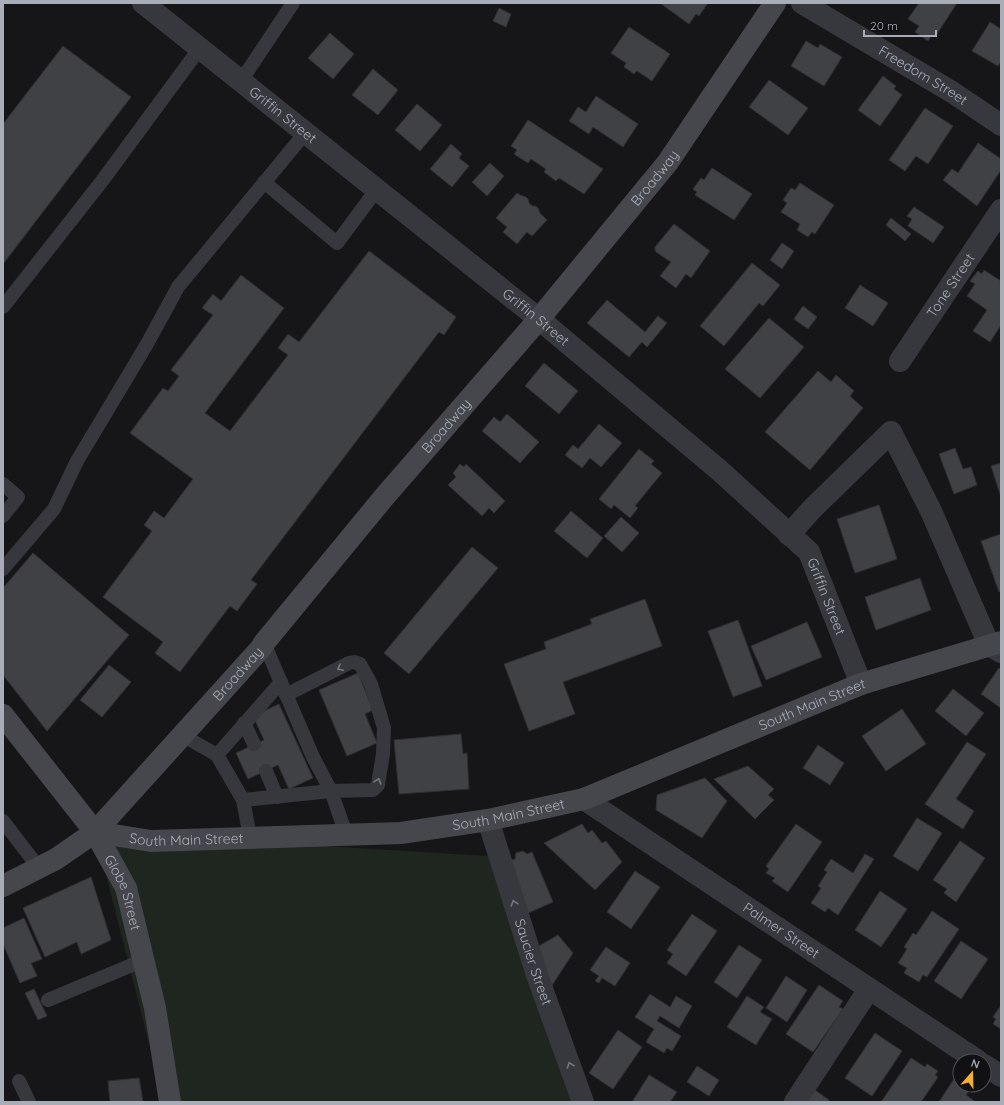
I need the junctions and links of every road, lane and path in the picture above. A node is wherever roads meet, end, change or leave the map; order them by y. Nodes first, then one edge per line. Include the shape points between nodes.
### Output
1 (143, 3) edge
2 (293, 3) edge
3 (775, 3) edge
4 (802, 3) edge
5 (200, 48) junction
6 (241, 81) junction
7 (1001, 125) edge
8 (306, 132) junction
9 (264, 182) junction
10 (377, 189) junction
11 (1001, 210) edge
12 (3, 307) edge
13 (539, 319) junction
14 (900, 360) dead end
15 (3, 484) edge
16 (3, 516) edge
17 (789, 535) junction
18 (5, 561) edge
19 (264, 643) junction
20 (997, 646) edge
21 (281, 682) junction
22 (861, 684) junction
23 (286, 695) junction
24 (4, 719) edge
25 (244, 723) junction
26 (182, 735) junction
27 (254, 744) dead end
28 (217, 755) junction
29 (266, 771) dead end
30 (331, 791) junction
31 (277, 797) junction
32 (584, 799) junction
33 (243, 800) junction
34 (488, 820) junction
35 (3, 821) edge
36 (95, 832) junction
37 (346, 834) junction
38 (250, 838) junction
39 (39, 868) junction
40 (3, 886) edge
41 (144, 960) junction
42 (869, 989) junction
43 (48, 1000) dead end
44 (966, 1053) edge
45 (992, 1070) edge
46 (1001, 1076) edge
47 (19, 1081) dead end
48 (29, 1102) edge
49 (170, 1102) edge
50 (583, 1102) edge
51 (795, 1102) edge

1 - 5 street, Griffin Street
2 - 6 lane
3 - 13 main road, Broadway via 668,162
4 - 7 street, Freedom Street via 952,92
5 - 6 street, Griffin Street
5 - 12 lane via 102,181
6 - 8 street, Griffin Street
8 - 9 lane
8 - 10 street, Griffin Street
9 - 10 lane via 337,243
9 - 18 lane via 178,287 77,461 54,509
10 - 13 street, Griffin Street
11 - 14 street, Tone Street
13 - 17 street, Griffin Street via 719,470
13 - 19 main road, Broadway via 385,496
15 - 16 lane via 18,497
17 - 20 street via 891,432
17 - 22 street, Griffin Street via 809,552
19 - 21 lane
19 - 26 main road, Broadway
20 - 22 main road, South Main Street
21 - 23 lane
21 - 25 lane
22 - 32 main road, South Main Street
23 - 30 lane via 300,738
30 -> 23 lane via 373,790 378,785 384,728 371,684 360,664 354,662
24 - 36 main road, Globe Street
25 - 27 lane
25 - 28 lane
26 - 28 lane
26 - 36 main road, Broadway
28 - 33 lane
29 - 31 lane
30 - 31 lane
30 - 37 lane
31 - 33 lane
32 - 34 main road, South Main Street
32 - 42 street, Palmer Street
33 - 38 lane
34 - 37 main road, South Main Street via 401,832
50 -> 34 street, Saucier Street via 537,975
35 - 39 lane
36 - 38 main road, South Main Street via 151,841
36 - 39 main road
36 - 41 main road, Globe Street via 126,888
37 - 38 main road, South Main Street
39 - 40 main road
41 - 43 lane
41 - 49 main road, Globe Street via 155,1008
42 - 44 street, Palmer Street
42 - 51 street
45 - 46 street
47 - 48 lane

